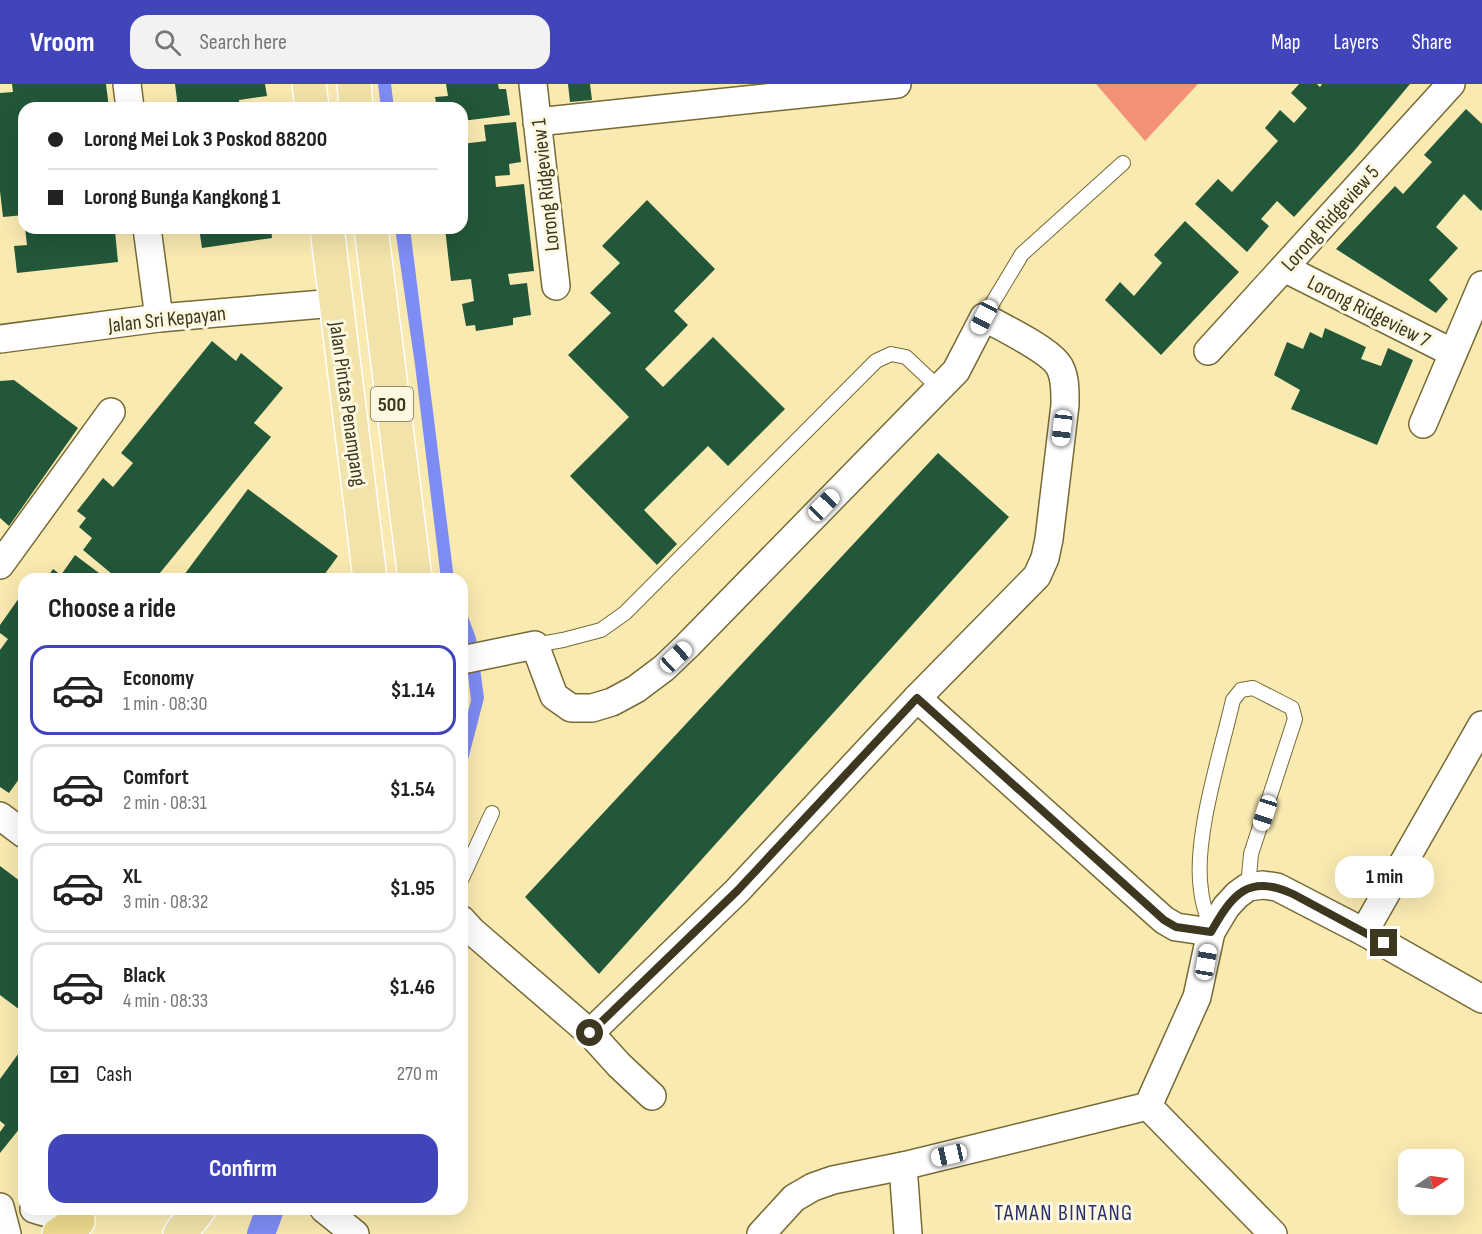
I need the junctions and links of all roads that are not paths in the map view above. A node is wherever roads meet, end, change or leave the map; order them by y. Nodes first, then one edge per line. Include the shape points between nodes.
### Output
1 (127, 84) edge
2 (309, 84) edge
3 (354, 84) edge
4 (533, 84) edge
5 (897, 84) edge
6 (1451, 84) edge
7 (770, 91) edge
8 (129, 102) edge
9 (311, 102) edge
10 (356, 102) edge
11 (537, 122) junction
12 (1123, 163) dead end
13 (148, 234) edge
14 (328, 234) edge
15 (372, 234) edge
16 (1284, 268) junction
17 (1482, 285) edge
18 (556, 286) dead end
19 (335, 303) junction
20 (984, 317) junction
21 (159, 318) junction
22 (0, 339) edge
23 (1208, 351) dead end
24 (1454, 353) junction
25 (939, 388) junction
26 (111, 412) dead end
27 (1423, 424) dead end
28 (0, 565) edge
29 (369, 573) edge
30 (414, 573) edge
31 (535, 645) junction
32 (468, 659) edge
33 (917, 698) junction
34 (1482, 725) edge
35 (492, 813) dead end
36 (0, 816) edge
37 (18, 830) edge
38 (468, 865) edge
39 (1248, 887) junction
40 (468, 927) edge
41 (1211, 932) junction
42 (1364, 932) junction
43 (1482, 999) edge
44 (590, 1033) junction
45 (652, 1096) dead end
46 (1148, 1106) junction
47 (903, 1166) junction
48 (0, 1198) edge
49 (18, 1204) edge
50 (0, 1207) edge
51 (194, 1215) edge
52 (331, 1215) edge
53 (7, 1234) edge
54 (180, 1234) edge
55 (355, 1234) edge
56 (761, 1234) edge
57 (908, 1234) edge
58 (1274, 1234) edge

1 - 8 street
2 - 9 main road
3 - 10 main road
4 - 11 street, Lorong Ridgeview 1
5 - 7 street
6 - 16 street, Lorong Ridgeview 5
7 - 11 street
11 - 18 street, Lorong Ridgeview 1
12 - 20 lane via 1022,254
13 - 21 street
14 - 19 main road, Jalan Pintas Penampang / 500
15 - 30 main road, Jalan Pintas Penampang / 500
16 - 23 street, Lorong Ridgeview 5
16 - 24 street, Lorong Ridgeview 7
17 - 24 street
19 - 21 street, Jalan Sri Kepayan
19 - 29 main road, Jalan Pintas Penampang / 500
20 - 25 street via 956,370
20 - 33 street via 1058,364 1065,384 1049,539 1037,576
21 - 22 street, Jalan Sri Kepayan
24 - 27 street
25 - 31 lane via 906,357 891,354 876,361 625,613 600,630
25 - 31 street via 687,646 636,689 592,708 571,708 554,696
26 - 28 street
31 - 32 street
33 - 41 street via 1164,920 1176,927
33 - 44 street via 737,891
34 - 42 street
35 - 38 lane
36 - 37 street
39 - 41 street via 1226,907
39 - 41 lane via 1251,854 1295,719 1292,708 1253,688 1241,690 1233,700 1201,845 1201,890
39 - 42 street via 1277,887
40 - 44 street
41 - 46 street via 1197,997
42 - 43 street
44 - 45 street
46 - 47 street
46 - 58 street
47 - 56 street via 813,1187 794,1198
47 - 57 street
48 - 49 street
50 - 53 street
51 - 54 main road
52 - 55 street

